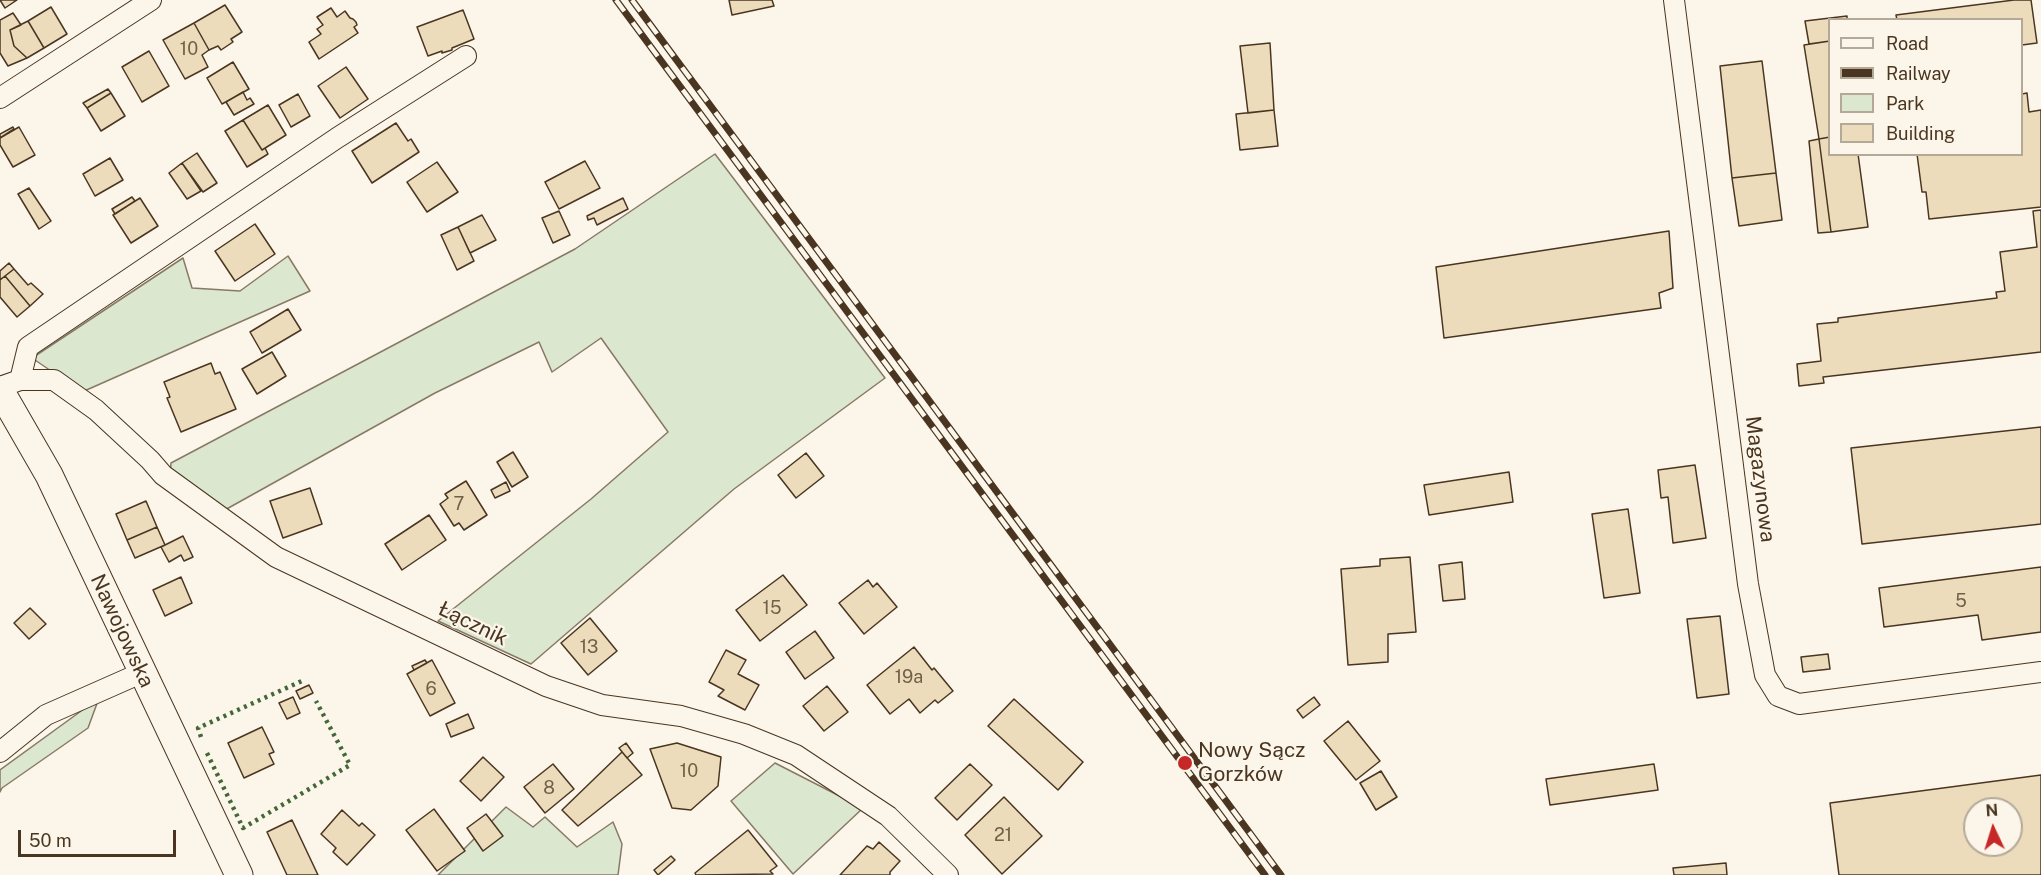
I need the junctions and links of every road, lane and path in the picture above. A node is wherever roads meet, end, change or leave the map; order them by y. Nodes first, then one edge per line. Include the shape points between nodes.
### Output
1 (151, 0) edge
2 (1674, 0) edge
3 (466, 56) dead end
4 (0, 98) edge
5 (7, 385) edge
6 (2041, 672) edge
7 (141, 673) junction
8 (0, 752) edge
9 (239, 875) edge
10 (948, 875) edge

1 - 4 street
2 - 6 street, Magazynowa via 1749,584 1765,675 1778,696 1799,704
3 - 5 street via 337,138 28,347
5 - 7 street, Nawojowska
5 - 10 street, Łącznik via 54,380 96,410 163,475 276,557 546,686 602,705 681,716 744,734 796,755 888,816
7 - 8 street via 46,715
7 - 9 street, Nawojowska

